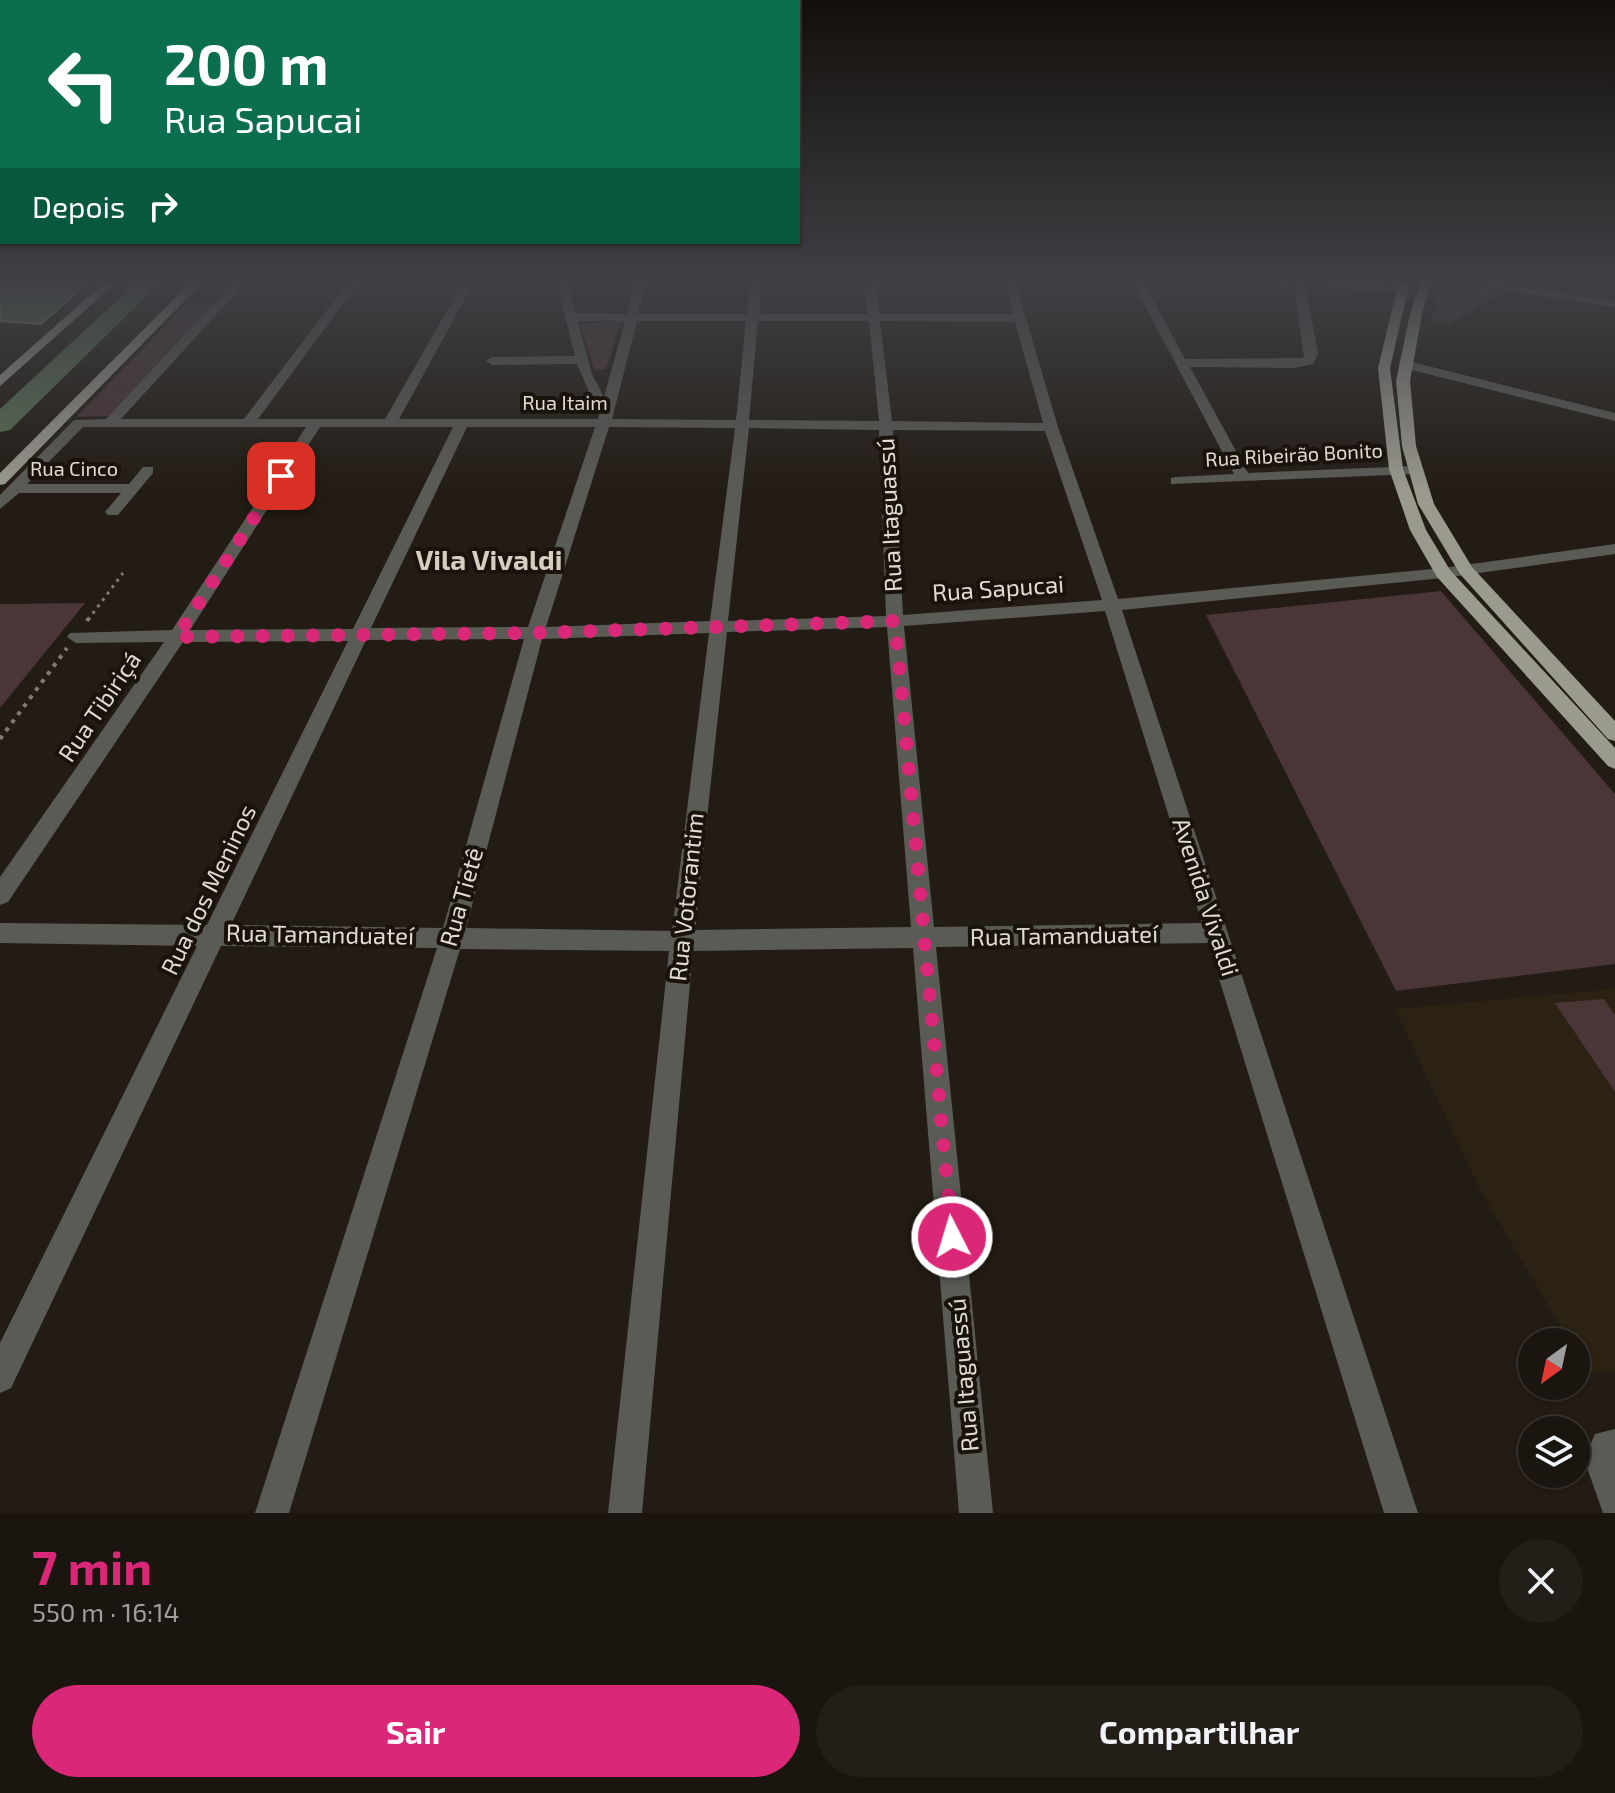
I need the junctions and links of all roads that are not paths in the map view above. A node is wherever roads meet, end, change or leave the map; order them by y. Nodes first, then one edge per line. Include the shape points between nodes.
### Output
1 (34, 352) edge
2 (115, 352) edge
3 (129, 352) edge
4 (176, 352) edge
5 (302, 352) edge
6 (430, 352) edge
7 (580, 352) edge
8 (621, 352) edge
9 (749, 352) edge
10 (879, 352) edge
11 (1029, 352) edge
12 (1173, 352) edge
13 (1312, 352) edge
14 (1389, 352) edge
15 (1407, 352) edge
16 (1388, 356) junction
17 (492, 361) dead end
18 (1179, 363) junction
19 (1404, 364) junction
20 (584, 367) junction
21 (616, 371) junction
22 (0, 382) edge
23 (1615, 417) edge
24 (604, 419) junction
25 (390, 422) junction
26 (248, 423) junction
27 (316, 423) junction
28 (462, 423) junction
29 (109, 424) junction
30 (742, 425) junction
31 (886, 425) junction
32 (1051, 427) junction
33 (0, 465) edge
34 (1396, 469) junction
35 (148, 470) dead end
36 (1415, 470) junction
37 (1242, 476) junction
38 (0, 481) edge
39 (1176, 481) dead end
40 (132, 488) junction
41 (15, 489) junction
42 (0, 504) edge
43 (113, 512) dead end
44 (1612, 552) edge
45 (1466, 570) junction
46 (1443, 573) junction
47 (1112, 605) junction
48 (895, 621) junction
49 (718, 626) junction
50 (535, 633) junction
51 (359, 635) junction
52 (76, 637) road end
53 (177, 637) junction
54 (1615, 734) edge
55 (1615, 761) edge
56 (0, 895) edge
57 (0, 933) edge
58 (217, 933) junction
59 (1216, 933) junction
60 (452, 937) junction
61 (925, 938) junction
62 (682, 941) junction
63 (0, 1377) edge
64 (1615, 1445) edge
65 (1611, 1493) edge
66 (272, 1513) edge
67 (625, 1513) edge
68 (976, 1513) edge
69 (1401, 1513) edge

1 - 22 main road
2 - 33 main road
3 - 38 main road
4 - 29 street
5 - 26 street
6 - 25 street
7 - 20 street
8 - 21 street, Rua Tietê
9 - 30 street, Rua Votorantim
10 - 31 street, Rua Itaguassú
11 - 32 street, Avenida Vivaldi
12 - 18 street
13 - 18 street via 1309,361 1294,364
14 - 16 main road
15 - 19 main road
16 - 19 main road
16 - 34 main road via 1384,368
17 - 20 street
18 - 37 street
19 - 23 street
19 - 36 main road
20 - 21 street via 599,375
20 - 24 street
21 - 24 street, Rua Tietê
24 - 28 street, Rua Itaim
24 - 30 street, Rua Itaim
24 - 50 street, Rua Tietê
25 - 27 street, Rua Itaim
25 - 28 street, Rua Itaim
26 - 27 street, Rua Itaim
26 - 29 street, Rua Itaim
27 - 53 street, Rua Tibiriçá
28 - 51 street, Rua dos Meninos
29 - 41 street, Rua Itaim via 79,423
30 - 31 street, Rua Itaim
30 - 49 street, Rua Votorantim
31 - 32 street, Rua Itaim
31 - 48 street, Rua Itaguassú
32 - 47 street, Avenida Vivaldi
34 - 36 street, Rua Ribeirão Bonito
34 - 37 street, Rua Ribeirão Bonito
34 - 46 main road via 1418,530
35 - 40 street
36 - 45 main road via 1426,504
37 - 39 street, Rua Ribeirão Bonito
40 - 41 street, Rua Cinco
40 - 43 street
41 - 42 street
44 - 45 street, Rua Sapucai
45 - 46 street, Rua Sapucai
45 - 54 main road
46 - 47 street, Rua Sapucai
46 - 55 main road
47 - 48 street, Rua Sapucai
47 - 59 street, Avenida Vivaldi
48 - 49 street, Rua Sapucai
48 - 61 street, Rua Itaguassú
49 - 50 street, Rua Sapucai
49 - 62 street, Rua Votorantim
50 - 51 street, Rua Sapucai
50 - 60 street, Rua Tietê
51 - 53 street, Rua Sapucai
51 - 58 street, Rua dos Meninos
52 - 53 street, Rua Sapucai
53 - 56 street, Rua Tibiriçá
57 - 58 street, Rua Tamanduateí
58 - 60 street, Rua Tamanduateí
58 - 63 street, Rua dos Meninos
59 - 61 street, Rua Tamanduateí
59 - 69 street, Avenida Vivaldi
60 - 62 street, Rua Tamanduateí
60 - 66 street, Rua Tietê
61 - 62 street, Rua Tamanduateí
61 - 68 street, Rua Itaguassú
62 - 67 street, Rua Votorantim
64 - 65 street via 1607,1446 1601,1459

